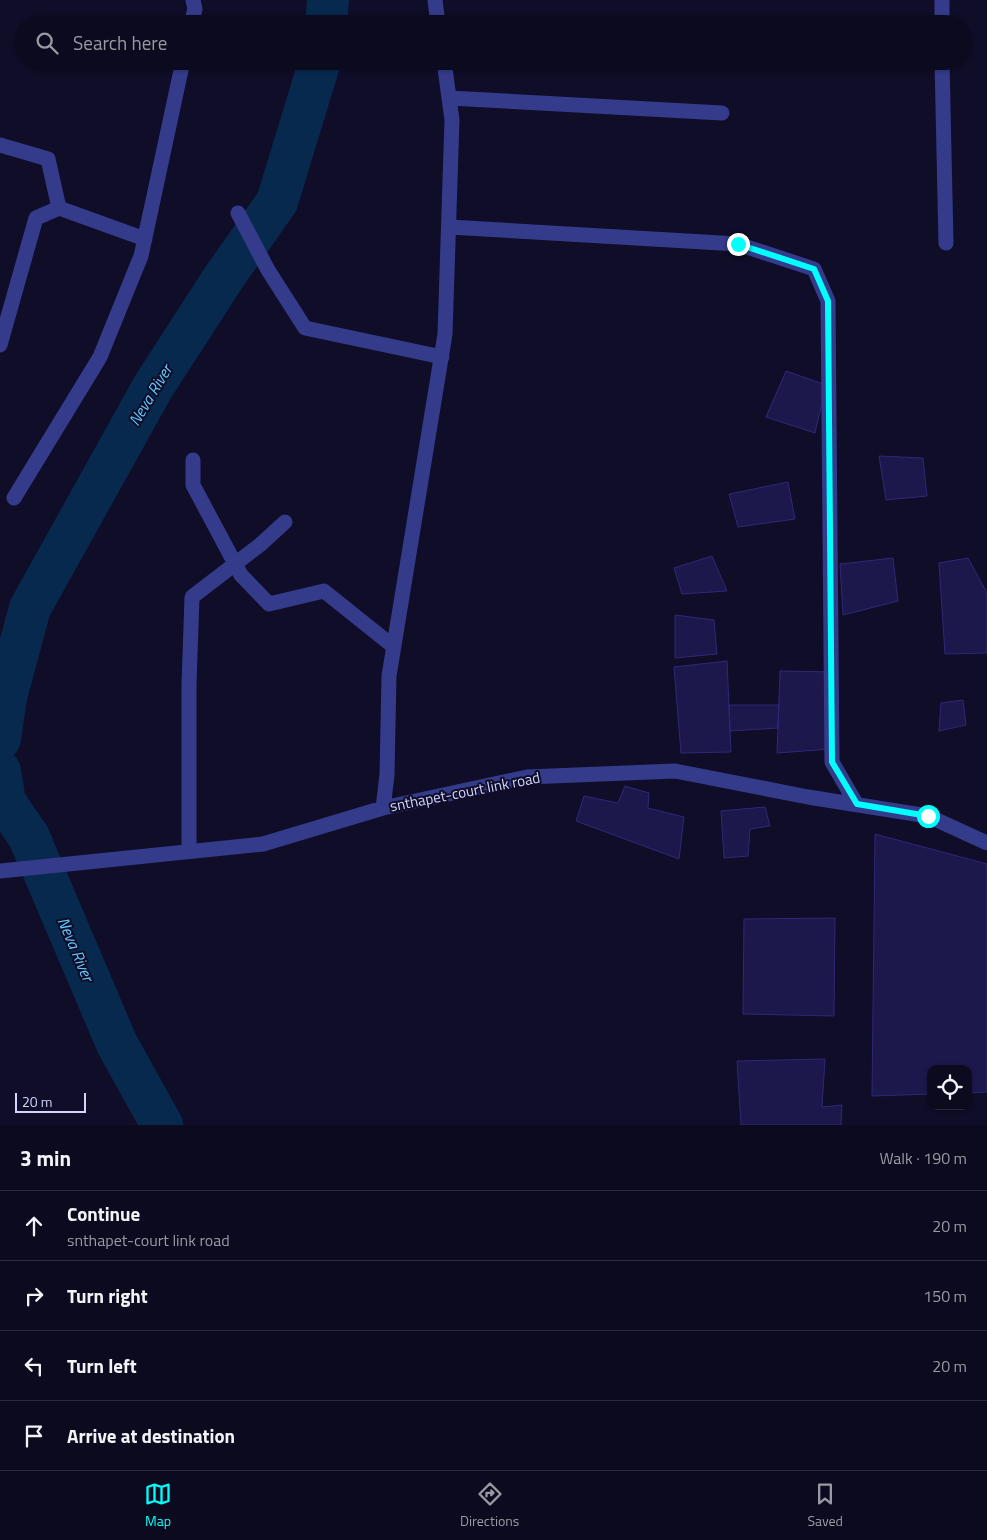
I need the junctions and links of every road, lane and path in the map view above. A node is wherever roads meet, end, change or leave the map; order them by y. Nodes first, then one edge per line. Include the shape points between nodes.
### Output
1 (193, 0) edge
2 (435, 0) edge
3 (942, 0) edge
4 (193, 15) edge
5 (437, 15) edge
6 (942, 15) edge
7 (181, 70) edge
8 (445, 70) edge
9 (942, 70) edge
10 (449, 98) junction
11 (722, 113) dead end
12 (0, 145) edge
13 (59, 208) junction
14 (238, 213) dead end
15 (449, 228) junction
16 (144, 239) junction
17 (946, 243) dead end
18 (0, 344) edge
19 (442, 357) junction
20 (193, 460) dead end
21 (14, 498) dead end
22 (285, 522) dead end
23 (235, 564) junction
24 (394, 647) junction
25 (857, 804) junction
26 (383, 808) junction
27 (987, 843) edge
28 (189, 851) junction
29 (0, 870) edge

1 - 4 street
2 - 5 street
3 - 6 street
7 - 16 street
8 - 10 street
9 - 17 street
10 - 11 street
10 - 15 street via 452,120
12 - 13 street via 48,159
13 - 16 street
13 - 18 street via 36,218
14 - 19 street via 268,270 305,328
15 - 19 street
15 - 25 street via 738,244 814,269 828,301 832,762
16 - 21 street via 141,256 100,357
19 - 24 street
20 - 23 street via 193,485
22 - 23 street
23 - 24 street via 241,575 269,604 324,591
23 - 28 street via 192,597
24 - 26 street
25 - 26 street, snthapet-court link road via 674,771 527,777
25 - 27 street, snthapet-court link road via 928,816
26 - 28 street, snthapet-court link road via 263,844
28 - 29 street, snthapet-court link road

